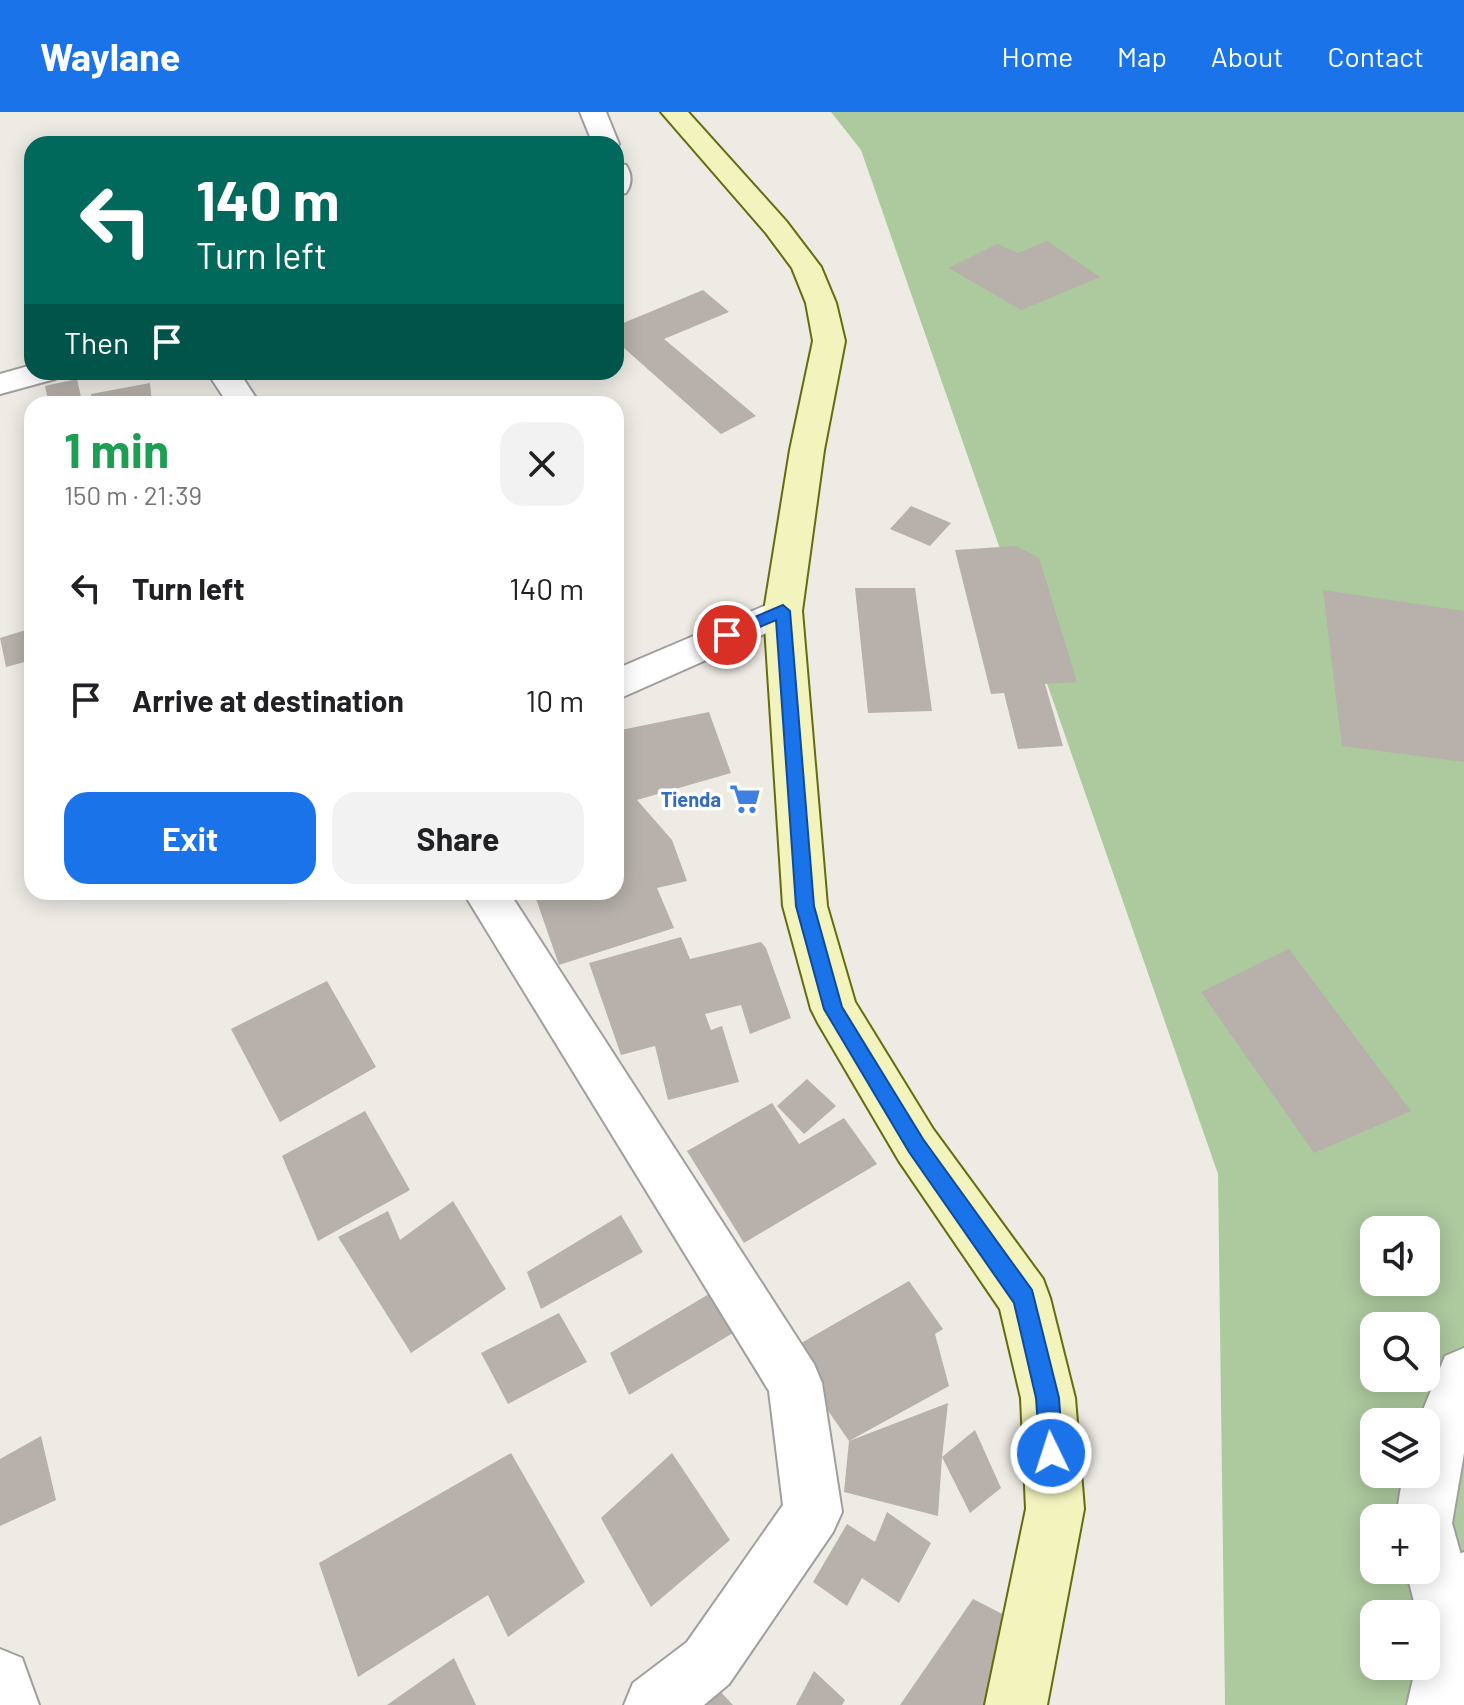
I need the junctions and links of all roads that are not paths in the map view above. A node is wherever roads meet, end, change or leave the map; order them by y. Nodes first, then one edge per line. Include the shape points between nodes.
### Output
1 (593, 112) edge
2 (674, 112) edge
3 (603, 136) edge
4 (24, 377) edge
5 (0, 384) edge
6 (783, 611) junction
7 (624, 681) edge
8 (490, 900) edge
9 (1464, 1375) edge
10 (1426, 1504) edge
11 (1440, 1566) edge
12 (1458, 1610) edge
13 (0, 1680) edge
14 (8, 1705) edge
15 (655, 1705) edge
16 (1016, 1705) edge
17 (1438, 1705) edge

1 - 3 street
2 - 6 main road via 783,237 806,267 821,303 829,341
4 - 5 street
6 - 7 street
6 - 16 main road via 805,906 834,1009 916,1145 1024,1298 1048,1398 1055,1509
8 - 15 street via 795,1383 813,1512 708,1663
9 - 10 street via 1427,1481
11 - 12 street
12 - 17 street
13 - 14 street

